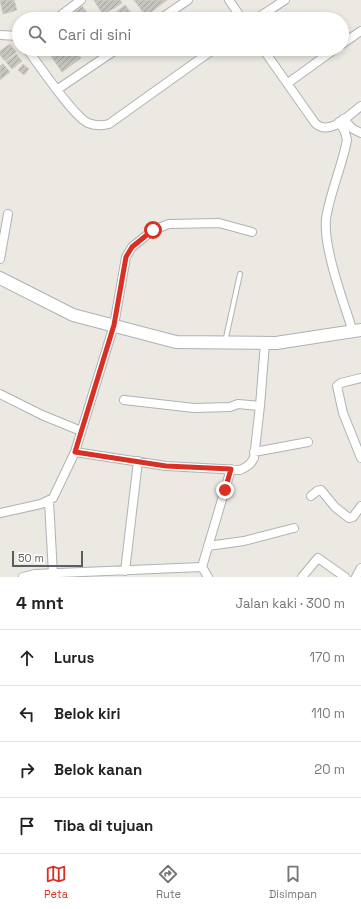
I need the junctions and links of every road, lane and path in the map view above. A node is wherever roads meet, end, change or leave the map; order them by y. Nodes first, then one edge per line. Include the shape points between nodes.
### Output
1 (81, 0) edge
2 (188, 0) edge
3 (230, 0) edge
4 (285, 0) edge
5 (71, 3) edge
6 (63, 12) edge
7 (170, 12) edge
8 (238, 12) edge
9 (267, 12) edge
10 (361, 30) edge
11 (0, 35) edge
12 (12, 36) edge
13 (349, 39) edge
14 (32, 56) edge
15 (107, 56) edge
16 (204, 56) edge
17 (268, 56) edge
18 (325, 56) edge
19 (288, 83) junction
20 (58, 89) junction
21 (361, 106) edge
22 (341, 120) junction
23 (361, 133) edge
24 (8, 214) dead end
25 (252, 232) dead end
26 (0, 259) edge
27 (240, 274) dead end
28 (0, 278) edge
29 (114, 325) junction
30 (357, 331) edge
31 (225, 343) junction
32 (265, 343) junction
33 (361, 378) edge
34 (0, 394) edge
35 (124, 400) dead end
36 (260, 406) junction
37 (81, 431) junction
38 (308, 442) dead end
39 (75, 452) junction
40 (254, 452) junction
41 (361, 458) edge
42 (138, 461) junction
43 (231, 469) junction
44 (311, 496) dead end
45 (49, 501) junction
46 (361, 506) edge
47 (0, 513) edge
48 (294, 528) dead end
49 (208, 546) junction
50 (202, 567) junction
51 (361, 568) edge
52 (129, 573) edge
53 (56, 575) edge
54 (23, 577) edge
55 (208, 577) edge
56 (302, 577) edge
57 (345, 577) edge
58 (356, 577) edge

1 - 5 street
2 - 7 street
3 - 8 street
4 - 9 street
5 - 6 street
10 - 13 street
11 - 12 street
14 - 20 street
15 - 20 street
16 - 20 street via 104,126 87,123 76,114
17 - 19 street
18 - 19 street
19 - 22 street via 317,126 331,128
21 - 22 street
22 - 23 street
22 - 30 street via 345,132 345,152 329,206 326,230 330,252
24 - 26 street
25 - 29 street via 219,223 169,224 153,230 132,247 126,257
27 - 31 lane
28 - 29 street via 73,315
29 - 31 street via 176,342
29 - 37 street
30 - 32 street
31 - 32 street
32 - 36 street
33 - 41 street via 337,386 343,413
34 - 37 street via 42,416
35 - 36 street via 194,408 230,407 238,404
36 - 40 street
37 - 39 street
38 - 40 street
39 - 42 street
39 - 45 street via 53,498
40 - 43 street via 250,465 240,470
42 - 43 street via 166,466
42 - 52 street
43 - 49 street
44 - 46 street via 321,490 335,507 349,518 353,517
45 - 47 street
45 - 53 street
48 - 49 street via 244,542
49 - 50 street
50 - 52 street
50 - 55 street
51 - 58 street
52 - 53 street
53 - 54 street
56 - 57 street via 318,558

